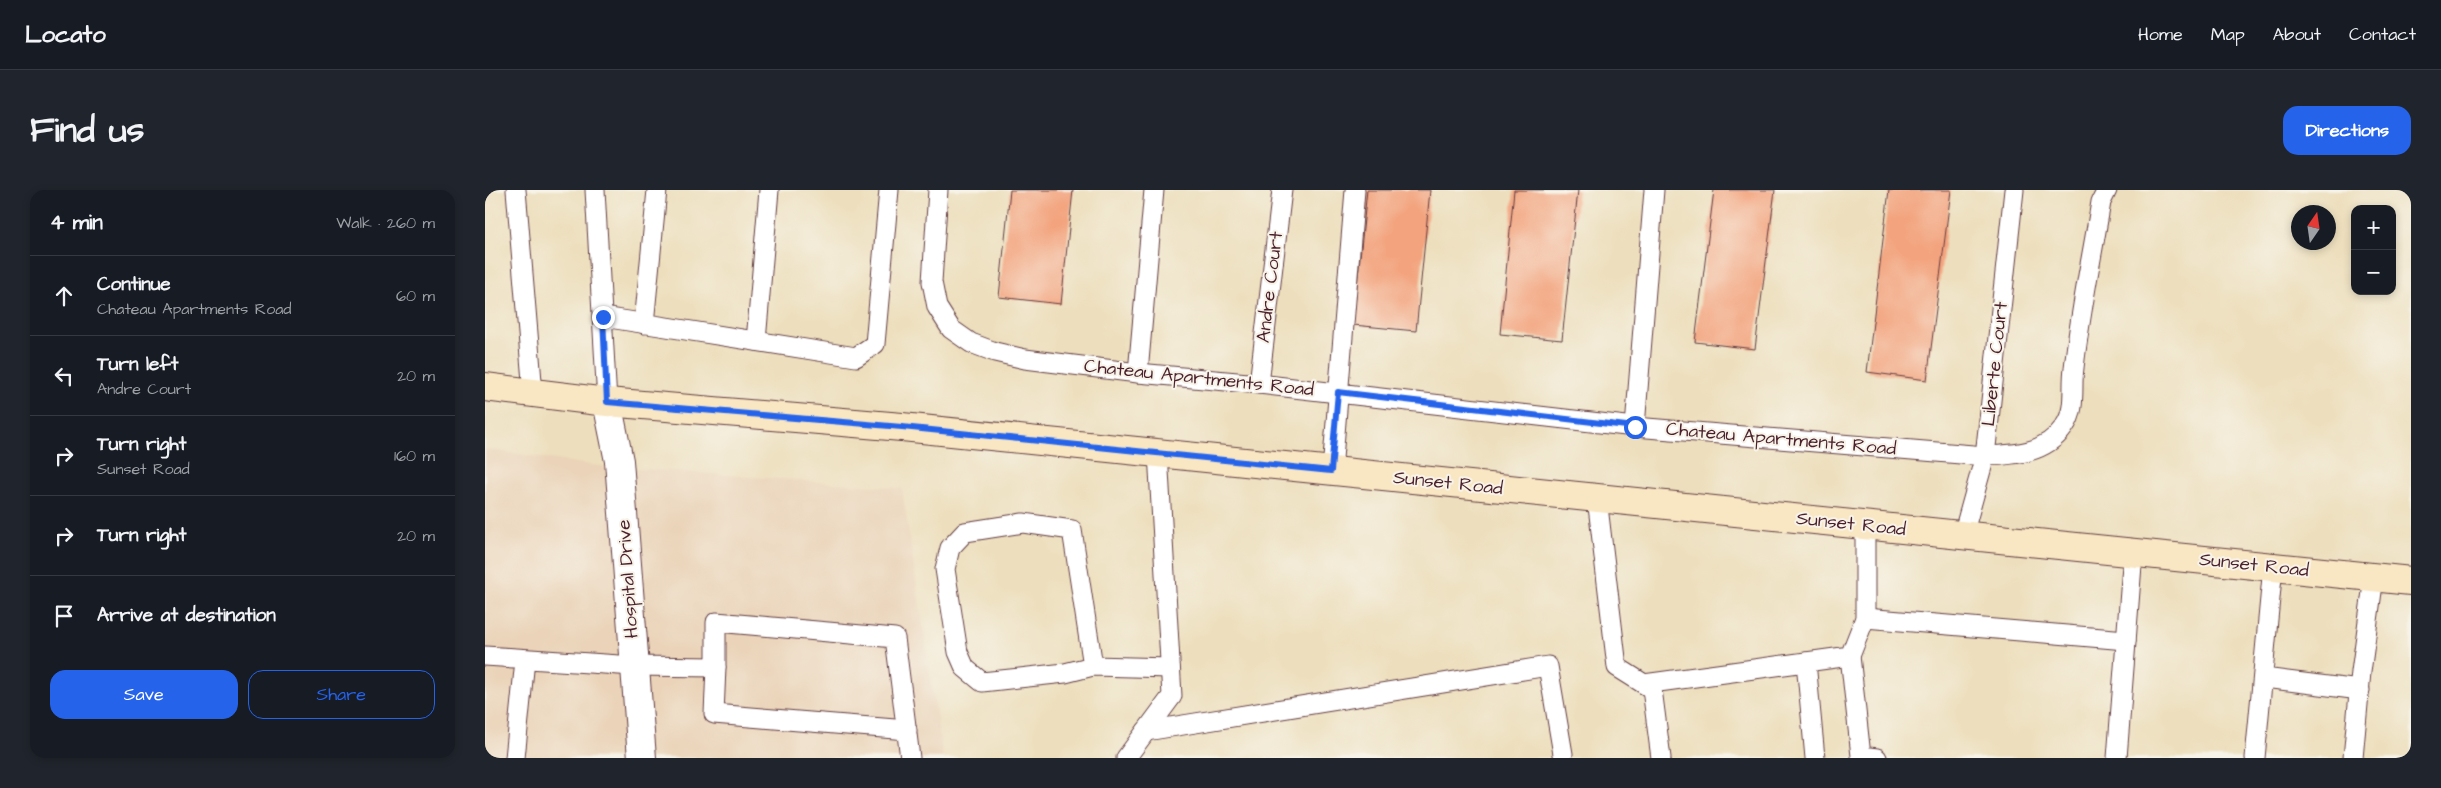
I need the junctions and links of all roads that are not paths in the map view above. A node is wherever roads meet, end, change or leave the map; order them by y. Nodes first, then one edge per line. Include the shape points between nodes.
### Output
1 (516, 190) edge
2 (595, 190) edge
3 (657, 190) edge
4 (769, 190) edge
5 (889, 190) edge
6 (938, 190) edge
7 (1154, 190) edge
8 (1282, 190) edge
9 (1355, 190) edge
10 (1654, 190) edge
11 (2015, 190) edge
12 (2107, 190) edge
13 (603, 317) junction
14 (645, 324) junction
15 (756, 341) junction
16 (1139, 373) junction
17 (1259, 384) junction
18 (485, 387) edge
19 (1338, 392) junction
20 (533, 393) junction
21 (607, 402) junction
22 (1635, 427) junction
23 (1158, 453) junction
24 (1985, 456) junction
25 (1331, 471) junction
26 (1597, 498) junction
27 (1865, 525) junction
28 (1963, 535) junction
29 (2133, 552) junction
30 (2273, 566) junction
31 (2374, 577) junction
32 (2411, 581) edge
33 (1865, 618) junction
34 (2126, 640) junction
35 (485, 656) edge
36 (1850, 656) junction
37 (525, 660) junction
38 (1806, 662) junction
39 (634, 666) junction
40 (1093, 666) junction
41 (716, 667) junction
42 (1170, 668) junction
43 (2264, 678) junction
44 (1644, 684) junction
45 (2360, 690) junction
46 (907, 730) junction
47 (1146, 731) junction
48 (1563, 754) dead end
49 (515, 758) edge
50 (642, 758) edge
51 (910, 758) edge
52 (1126, 758) edge
53 (1661, 758) edge
54 (1815, 758) edge
55 (1877, 758) edge
56 (2117, 758) edge
57 (2255, 758) edge
58 (2353, 758) edge

1 - 20 lane
2 - 13 lane
3 - 14 lane
4 - 15 lane
5 - 15 lane via 875,344 856,356
6 - 16 lane, Chateau Apartments Road via 932,282 937,307 951,329 971,344 1017,357
7 - 16 lane
8 - 17 lane, Andre Court
9 - 19 lane
10 - 22 lane
11 - 24 lane, Liberte Court
12 - 24 lane, Chateau Apartments Road via 2101,202 2073,369 2072,409 2064,426 2053,438 2029,452
13 - 14 lane
13 - 21 lane
14 - 15 lane
16 - 17 lane, Chateau Apartments Road
17 - 19 lane, Chateau Apartments Road
18 - 20 street, Sunset Road
19 - 22 lane, Chateau Apartments Road
19 - 25 lane
20 - 21 street, Sunset Road
21 - 23 street, Sunset Road
21 - 39 street, Hospital Drive via 619,461
22 - 24 lane, Chateau Apartments Road
23 - 25 street, Sunset Road
23 - 42 lane
24 - 28 lane, Liberte Court
25 - 26 street, Sunset Road
26 - 27 street, Sunset Road
26 - 44 lane via 1617,667
27 - 28 street, Sunset Road
27 - 33 lane
28 - 29 street, Sunset Road
29 - 30 street, Sunset Road
29 - 34 lane
30 - 31 street, Sunset Road
30 - 43 lane
31 - 32 street, Sunset Road
31 - 45 lane
33 - 34 lane
33 - 36 lane
34 - 56 lane
35 - 37 lane
36 - 38 lane
36 - 55 lane via 1861,756
37 - 39 lane
37 - 49 lane
38 - 44 lane
38 - 54 lane
39 - 41 lane
39 - 50 street, Hospital Drive
40 - 40 lane via 1072,530 1023,523 965,532 950,548 945,569 958,652 965,668 982,682 1065,673
40 - 42 lane
41 - 46 lane via 714,714
41 - 46 lane via 716,622 895,638
42 - 47 lane via 1172,696
43 - 45 lane
43 - 57 lane
44 - 53 lane via 1652,689
45 - 58 lane
46 - 51 lane
47 - 48 lane via 1548,666
47 - 52 lane

